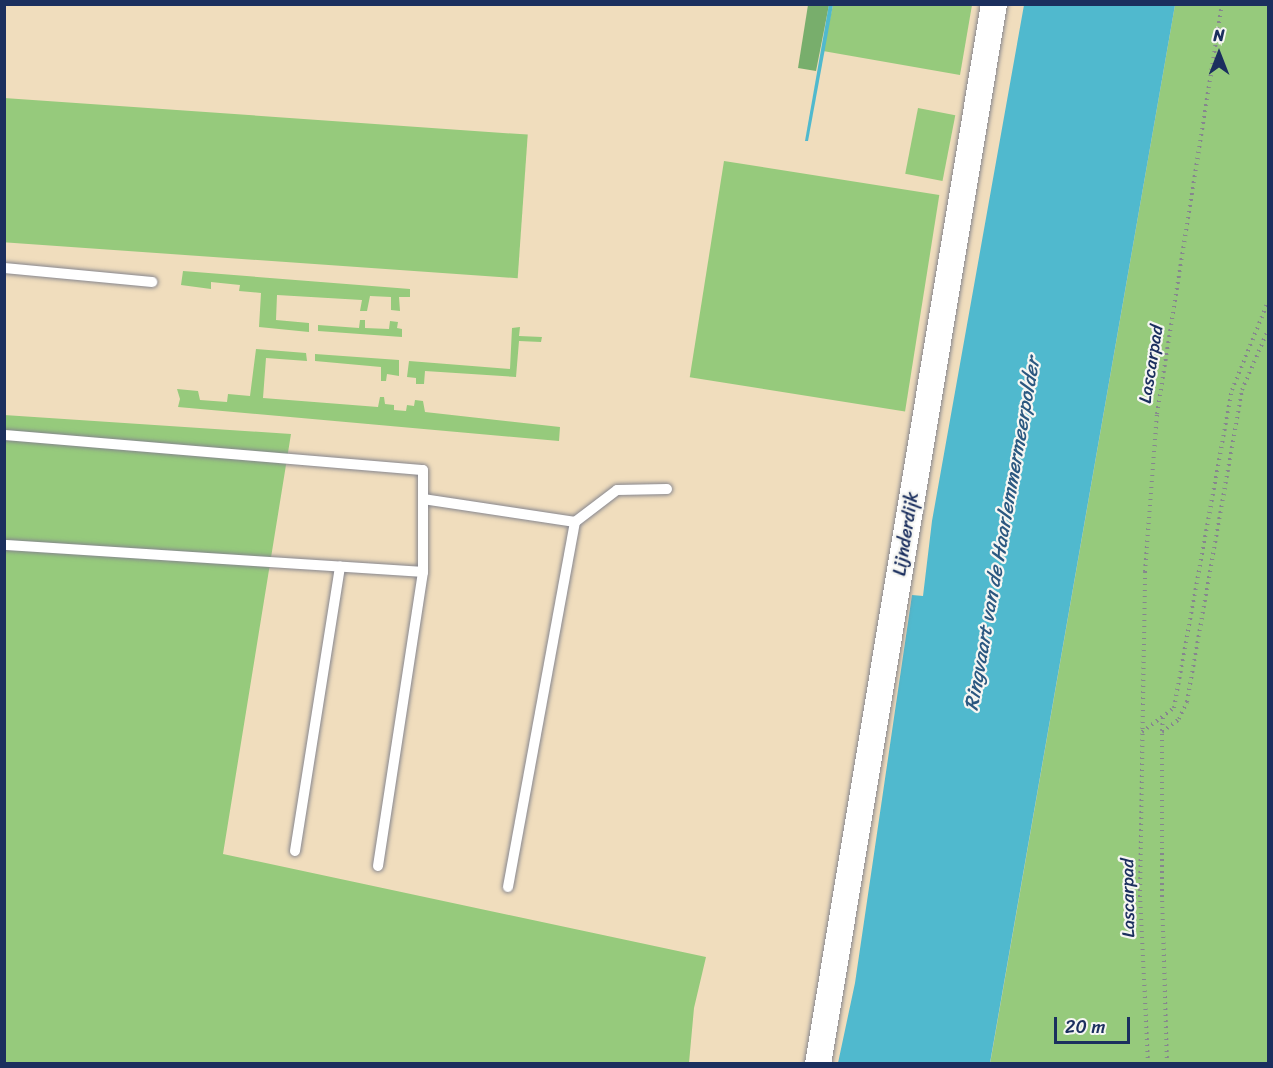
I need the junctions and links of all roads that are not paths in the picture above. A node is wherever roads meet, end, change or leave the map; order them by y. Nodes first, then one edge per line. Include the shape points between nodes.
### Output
1 (994, 4) edge
2 (4, 268) edge
3 (152, 282) dead end
4 (4, 435) edge
5 (667, 489) dead end
6 (423, 499) junction
7 (575, 522) junction
8 (4, 545) edge
9 (340, 567) junction
10 (423, 572) junction
11 (295, 851) dead end
12 (378, 866) dead end
13 (508, 887) dead end
14 (818, 1064) edge

1 - 14 street, Lijnderdijk
2 - 3 lane
4 - 6 lane via 423,470
5 - 7 lane via 617,490
6 - 7 lane
6 - 10 lane
7 - 13 lane
8 - 9 lane
9 - 10 lane
9 - 11 lane
10 - 12 lane

